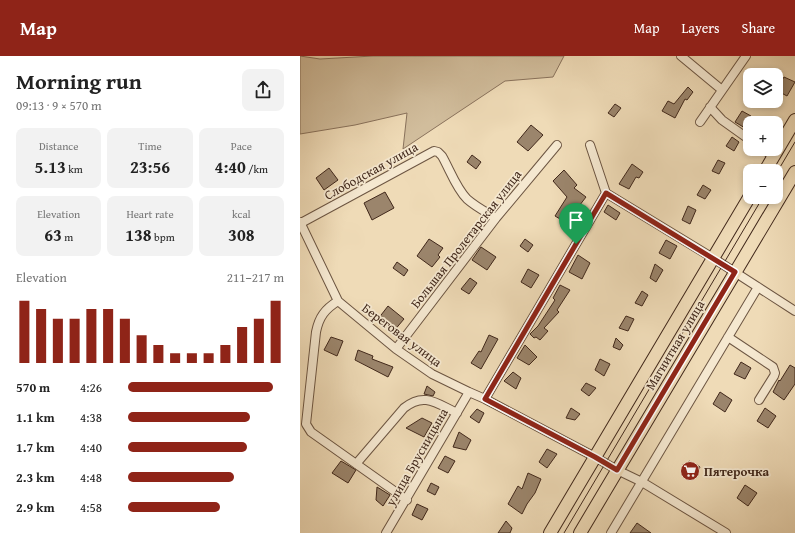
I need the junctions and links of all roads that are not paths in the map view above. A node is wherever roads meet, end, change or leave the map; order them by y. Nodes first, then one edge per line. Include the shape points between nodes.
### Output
1 (681, 56) edge
2 (746, 56) edge
3 (722, 90) junction
4 (710, 108) junction
5 (795, 120) edge
6 (700, 122) dead end
7 (743, 135) edge
8 (783, 140) edge
9 (557, 144) dead end
10 (590, 145) dead end
11 (773, 156) edge
12 (769, 164) edge
13 (795, 172) edge
14 (606, 193) junction
15 (745, 204) edge
16 (496, 218) junction
17 (300, 223) edge
18 (713, 258) junction
19 (735, 272) junction
20 (758, 287) junction
21 (338, 301) junction
22 (795, 311) edge
23 (728, 337) junction
24 (396, 349) junction
25 (468, 392) junction
26 (485, 399) junction
27 (758, 400) dead end
28 (456, 413) junction
29 (595, 457) junction
30 (356, 464) junction
31 (617, 470) junction
32 (642, 482) junction
33 (407, 500) junction
34 (386, 533) edge
35 (550, 533) edge
36 (580, 533) edge
37 (611, 533) edge
38 (726, 533) edge

1 - 3 street
2 - 3 street
3 - 4 street
4 - 6 street
4 - 7 street
5 - 8 main road
9 - 16 street, Большая Пролетарская улица
10 - 14 street
11 - 12 main road
13 - 19 main road, Магнитная улица
14 - 18 street
14 - 26 street
15 - 18 main road, Магнитная улица
16 - 17 street, Слободская улица via 466,198 442,156 434,152
16 - 24 street, Большая Пролетарская улица
17 - 21 street, Береговая улица
18 - 19 street
18 - 29 main road, Магнитная улица
19 - 20 street
19 - 31 main road, Магнитная улица
20 - 22 street
20 - 23 street
21 - 24 street, Береговая улица
21 - 30 street via 323,312 318,321 306,421 312,432
23 - 27 street via 773,367 775,374
23 - 32 street
24 - 25 street, Береговая улица via 432,374
25 - 26 street, Береговая улица
25 - 28 street, улица Брусницына
26 - 29 street, Береговая улица
28 - 30 street via 432,401 422,399 412,402
28 - 33 street, улица Брусницына
29 - 31 street, Береговая улица
29 - 35 main road, Магнитная улица
30 - 33 street
31 - 32 street, Береговая улица
31 - 36 main road, Магнитная улица
32 - 37 street
32 - 38 street, Береговая улица
33 - 34 street, улица Брусницына

